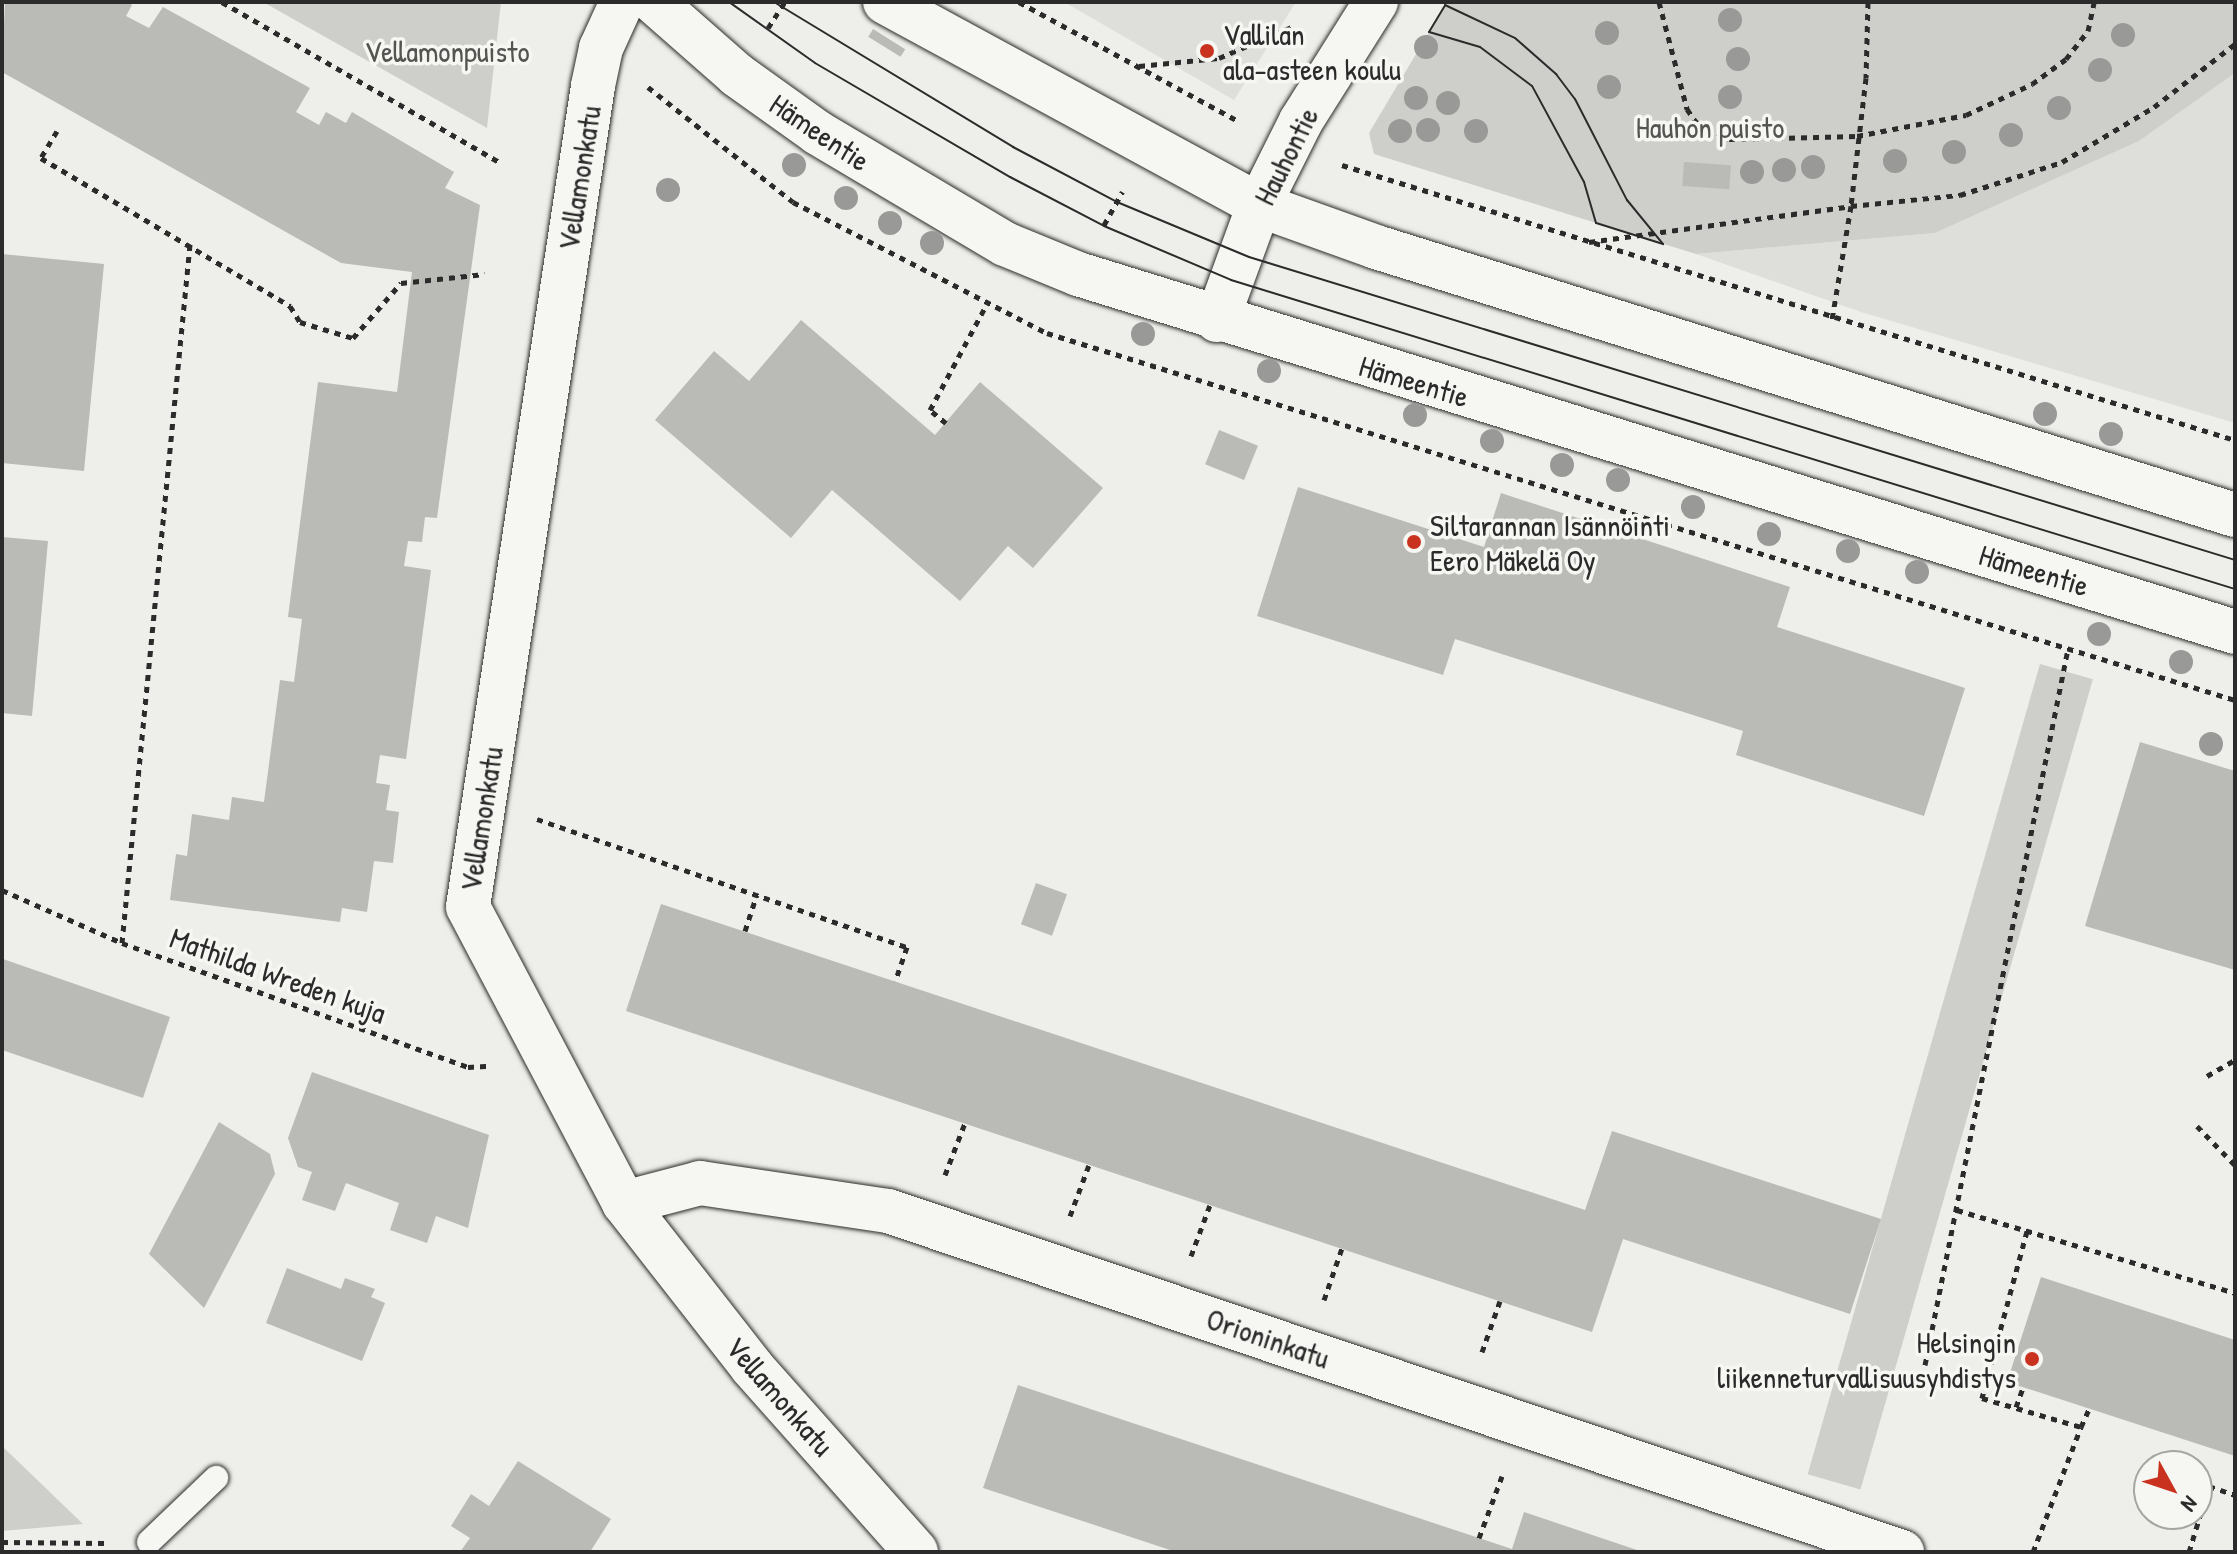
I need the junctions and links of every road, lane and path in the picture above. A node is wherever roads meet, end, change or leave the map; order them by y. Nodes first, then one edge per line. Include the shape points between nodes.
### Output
1 (222, 2) edge
2 (622, 2) edge
3 (654, 2) edge
4 (885, 2) edge
5 (1019, 2) edge
6 (1376, 2) edge
7 (1659, 2) edge
8 (1868, 2) edge
9 (2094, 2) edge
10 (1295, 26) dead end
11 (2235, 44) edge
12 (1136, 66) junction
13 (1178, 89) junction
14 (57, 131) dead end
15 (1857, 136) junction
16 (1147, 147) junction
17 (1288, 147) junction
18 (501, 163) dead end
19 (1259, 205) junction
20 (1851, 206) junction
21 (1584, 243) junction
22 (190, 244) junction
23 (485, 274) dead end
24 (1078, 274) junction
25 (988, 302) dead end
26 (1832, 319) junction
27 (1217, 320) junction
28 (1047, 333) dead end
29 (946, 423) dead end
30 (2235, 440) edge
31 (2235, 515) edge
32 (2235, 632) edge
33 (2068, 649) dead end
34 (484, 804) junction
35 (2, 890) edge
36 (757, 895) junction
37 (745, 931) dead end
38 (122, 943) junction
39 (895, 981) dead end
40 (2235, 1060) edge
41 (547, 1061) junction
42 (2207, 1076) dead end
43 (965, 1123) dead end
44 (2197, 1126) dead end
45 (1089, 1165) dead end
46 (2235, 1165) edge
47 (943, 1180) dead end
48 (624, 1203) junction
49 (1210, 1205) dead end
50 (1957, 1210) junction
51 (1068, 1221) dead end
52 (2027, 1231) junction
53 (1342, 1248) dead end
54 (1188, 1261) dead end
55 (2235, 1293) edge
56 (1500, 1301) dead end
57 (1322, 1305) dead end
58 (1480, 1358) dead end
59 (1925, 1365) dead end
60 (2023, 1388) dead end
61 (2016, 1407) junction
62 (2089, 1409) dead end
63 (2081, 1427) junction
64 (1507, 1464) dead end
65 (216, 1478) dead end
66 (2235, 1495) edge
67 (1479, 1538) dead end
68 (2, 1542) edge
69 (149, 1542) joint
70 (916, 1552) edge
71 (1902, 1552) edge
72 (2033, 1552) edge
73 (2189, 1552) edge

1 - 18 path
2 - 34 street, Vellamonkatu via 601,48 593,86
3 - 24 street, Hämeentie via 737,75 856,158 1005,244
4 - 16 street
5 - 12 path
6 - 17 street, Hauhontie
7 - 15 path via 1687,109 1696,122 1729,139
8 - 15 path via 1866,78
9 - 15 path via 2088,31 2066,59 2032,84 1966,115
10 - 12 path via 1219,58
11 - 20 path via 2154,107 2062,162 1960,195
12 - 13 path
13 - 16 path
13 - 17 path
14 - 22 path via 41,158
15 - 20 path
16 - 19 street
16 - 24 path
17 - 19 street, Hauhontie
17 - 21 path
19 - 27 street, Hauhontie
19 - 31 street via 1390,251
20 - 21 path
20 - 26 path
21 - 26 path
22 - 23 path via 290,306 300,322 353,338 401,283
22 - 38 path
24 - 27 street, Hämeentie
24 - 28 path
25 - 29 path via 930,410
26 - 30 path
27 - 32 street, Hämeentie
33 - 50 path
34 - 36 path
34 - 41 street, Vellamonkatu via 468,907
35 - 38 path, Mathilda Wreden kuja
36 - 37 path
36 - 39 path via 907,947
38 - 41 path, Mathilda Wreden kuja via 468,1067
40 - 42 path
41 - 48 street, Vellamonkatu
43 - 47 path
44 - 46 path
45 - 51 path
48 - 70 street, Vellamonkatu via 752,1367
48 - 71 street, Orioninkatu via 700,1183 888,1211
49 - 54 path
50 - 52 path
50 - 59 path
52 - 55 path
52 - 61 path via 1982,1398
53 - 57 path
56 - 58 path
60 - 61 path
61 - 63 path
62 - 63 path
63 - 72 path
64 - 67 path
65 - 69 lane
66 - 73 path via 2209,1486
68 - 69 path

